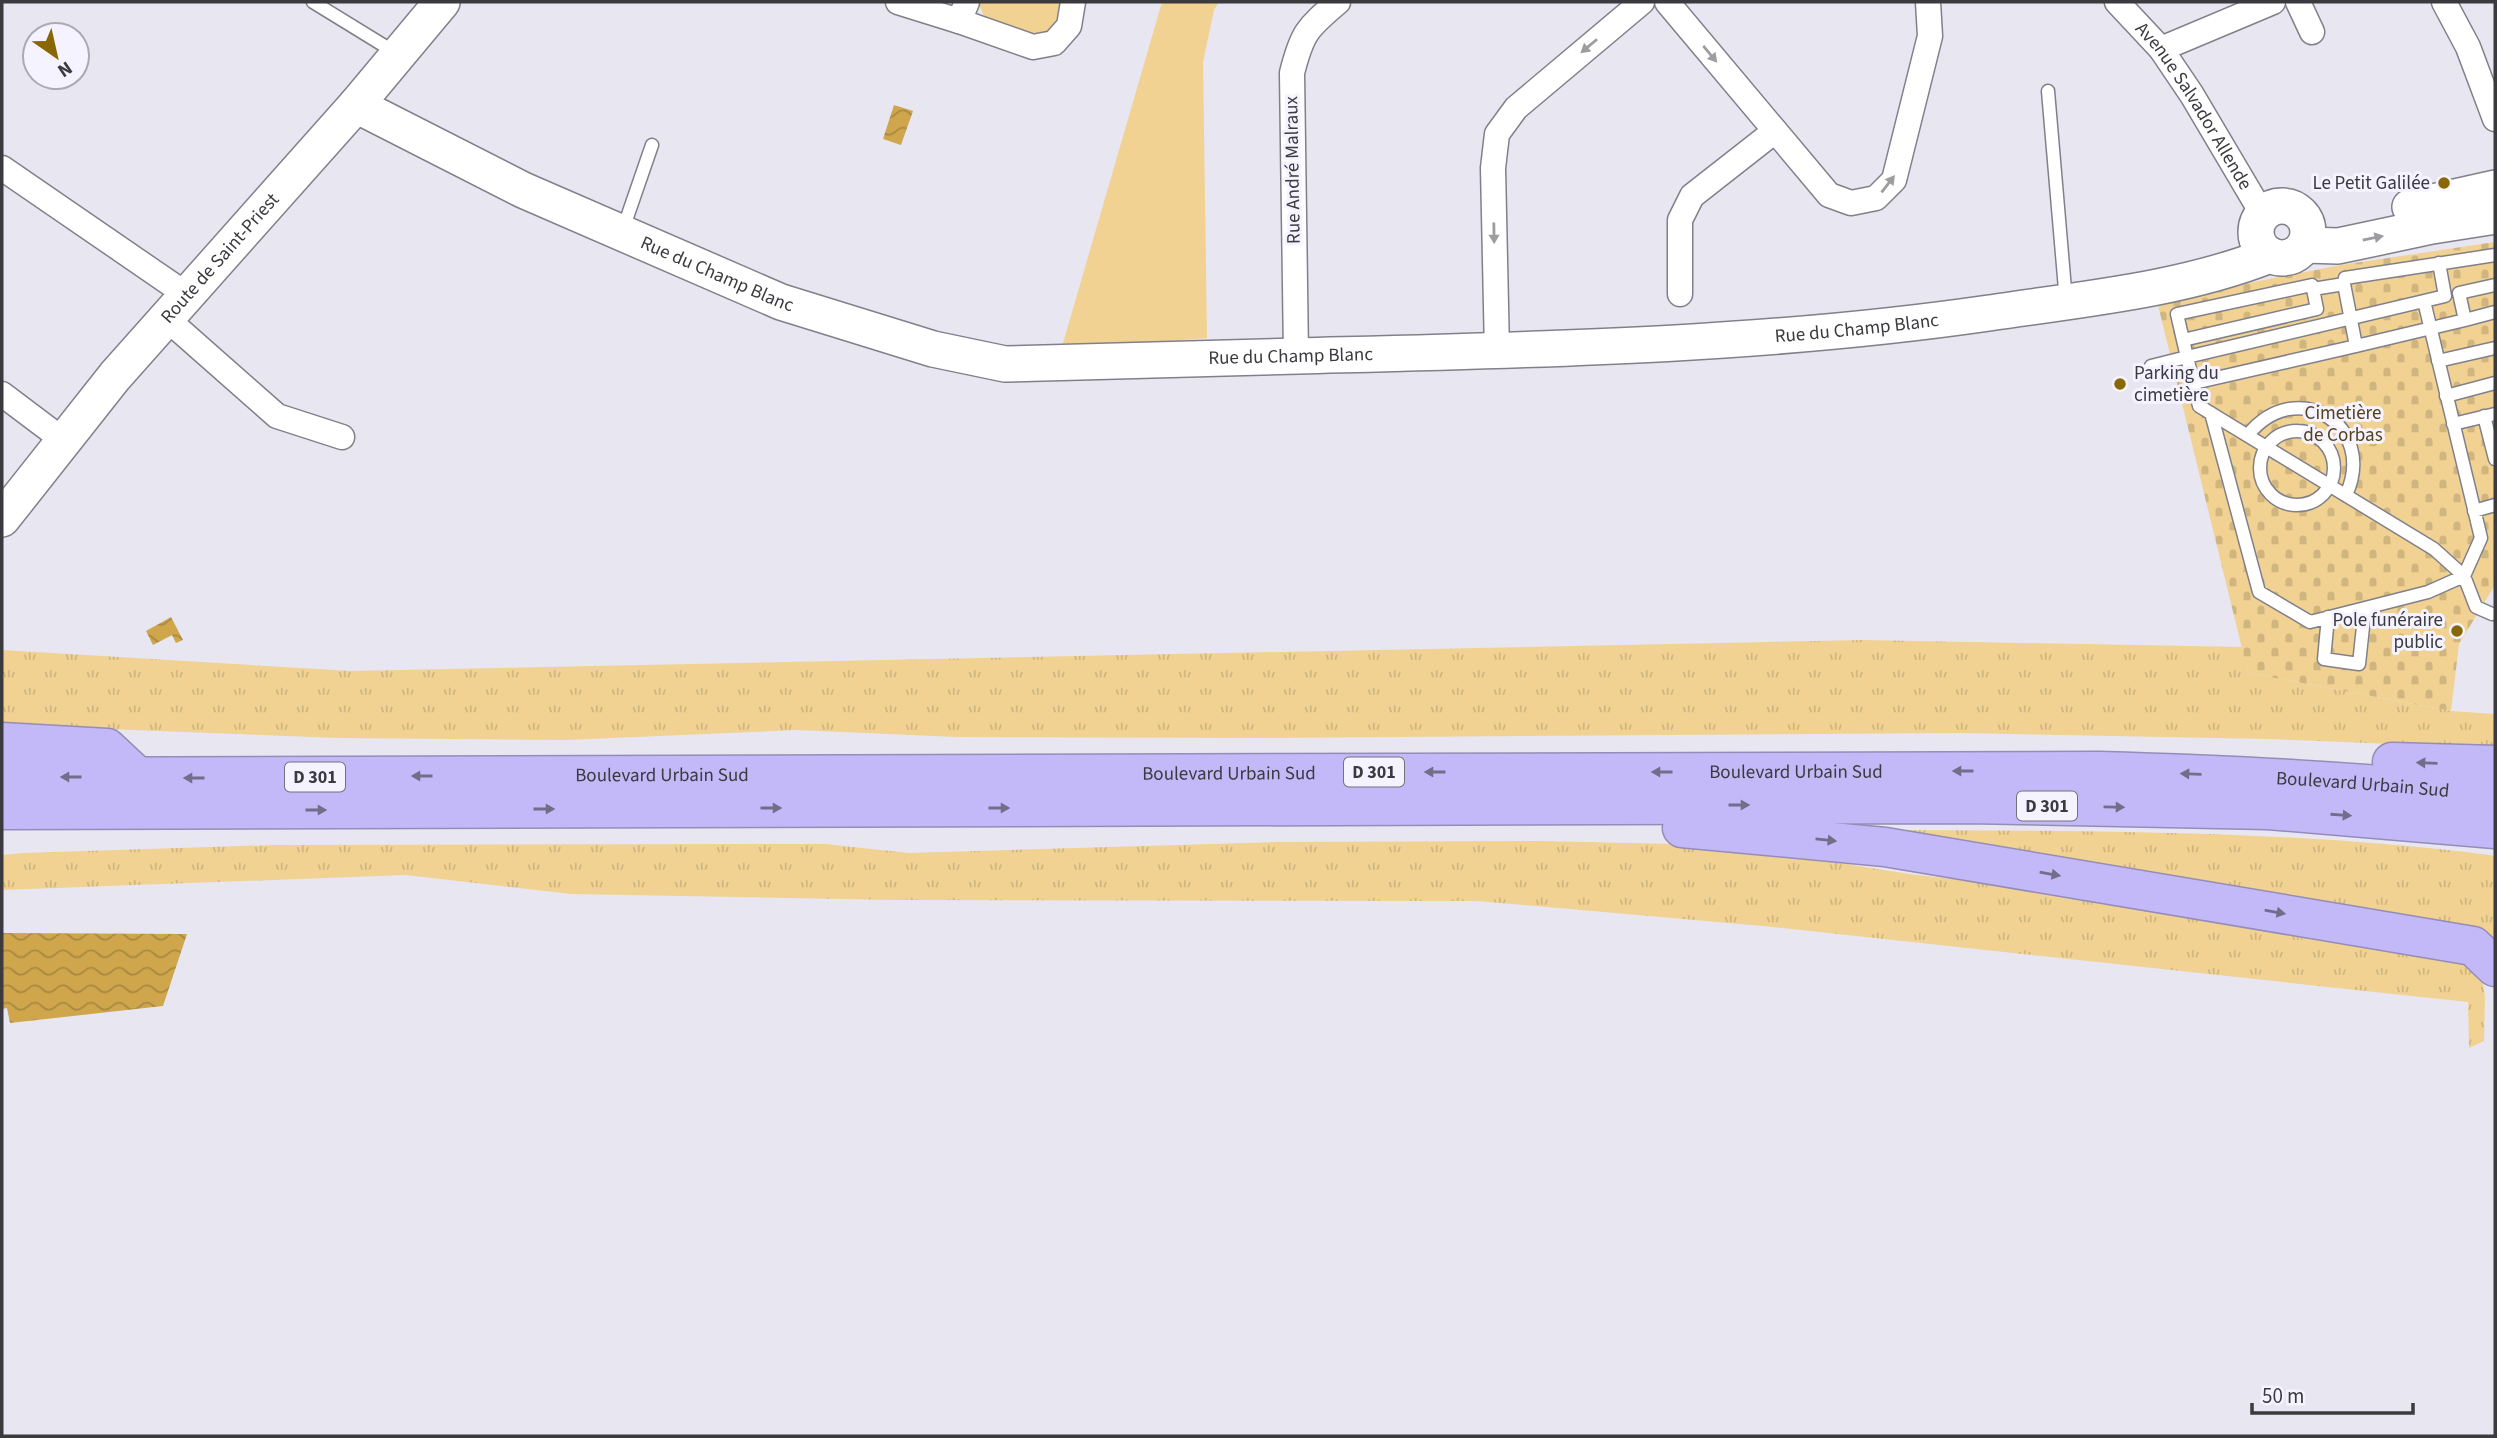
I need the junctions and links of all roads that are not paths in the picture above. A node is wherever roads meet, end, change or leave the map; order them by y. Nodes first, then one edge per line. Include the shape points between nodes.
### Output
1 (313, 2) edge
2 (442, 2) edge
3 (898, 2) edge
4 (1073, 2) edge
5 (1338, 2) edge
6 (1642, 2) edge
7 (1667, 2) edge
8 (1928, 2) edge
9 (2118, 2) edge
10 (2273, 2) edge
11 (2298, 2) edge
12 (2444, 2) edge
13 (963, 12) edge
14 (2312, 32) dead end
15 (2468, 47) junction
16 (2161, 49) junction
17 (398, 54) junction
18 (2495, 84) edge
19 (2048, 91) dead end
20 (356, 105) junction
21 (2495, 119) edge
22 (1775, 131) junction
23 (652, 145) dead end
24 (2, 168) edge
25 (2495, 188) edge
26 (2263, 215) junction
27 (2495, 216) edge
28 (622, 233) junction
29 (2306, 233) junction
30 (2270, 255) junction
31 (2495, 255) edge
32 (2439, 263) junction
33 (2344, 284) junction
34 (2495, 285) edge
35 (2313, 289) junction
36 (2459, 293) junction
37 (1680, 294) dead end
38 (2445, 296) junction
39 (2424, 301) junction
40 (2066, 302) junction
41 (177, 307) junction
42 (2317, 309) junction
43 (2495, 312) edge
44 (2349, 318) junction
45 (2465, 320) junction
46 (2320, 326) junction
47 (2430, 328) junction
48 (2183, 340) junction
49 (2356, 346) junction
50 (2495, 348) edge
51 (1497, 352) junction
52 (1296, 356) junction
53 (2187, 357) junction
54 (2438, 361) junction
55 (2151, 366) dead end
56 (2193, 383) junction
57 (2495, 383) edge
58 (2, 394) edge
59 (2446, 396) junction
60 (2211, 413) junction
61 (2490, 415) edge
62 (2453, 424) junction
63 (2248, 435) junction
64 (342, 437) dead end
65 (63, 440) junction
66 (2267, 447) junction
67 (2495, 459) edge
68 (2329, 484) junction
69 (2346, 495) junction
70 (2495, 505) edge
71 (2474, 511) junction
72 (2, 519) edge
73 (2464, 576) junction
74 (2365, 608) junction
75 (2492, 614) dead end
76 (2328, 617) junction
77 (2, 742) edge
78 (2495, 765) edge
79 (2259, 775) junction
80 (2, 777) edge
81 (139, 778) junction
82 (2495, 796) edge
83 (1597, 806) junction
84 (2, 810) edge
85 (248, 810) junction
86 (2495, 830) edge
87 (2, 833) edge
88 (2495, 967) edge

1 - 17 lane
2 - 17 street, Route de Saint-Priest
3 - 13 street
4 - 13 street via 1069,26 1054,43 1033,47
5 - 52 street, Rue André Malraux via 1310,26 1298,46 1292,74
6 -> 51 street via 1516,108 1497,134 1493,169
7 -> 22 street
22 -> 8 street via 1829,195 1851,203 1876,198 1894,180 1930,36
9 - 16 street, Avenue Salvador Allende
10 - 16 street
11 - 14 street
12 - 15 street
15 - 18 street
15 - 21 street
16 - 26 street, Avenue Salvador Allende
17 - 20 street, Route de Saint-Priest
19 - 40 lane
20 - 28 street, Rue du Champ Blanc via 523,190
20 - 41 street, Route de Saint-Priest
22 - 37 street via 1692,196 1680,220
23 - 28 lane
24 - 41 street
25 - 29 street
26 - 29 street via 2277,206 2294,208
26 - 30 street via 2256,237
29 -> 27 street via 2338,246
28 - 52 street, Rue du Champ Blanc via 781,302 933,349 1005,364
29 - 30 street via 2294,256
30 - 40 street, Rue du Champ Blanc via 2227,271
31 - 32 lane
32 - 33 lane via 2345,278
32 - 38 lane
33 - 35 lane
33 - 44 lane
34 - 36 lane
35 - 42 lane
35 - 48 lane via 2312,285 2177,314
36 - 38 lane
36 - 45 lane
38 - 39 lane
39 - 44 lane
39 - 47 lane
40 - 51 street, Rue du Champ Blanc via 1904,324 1677,344
41 - 64 street via 277,415
41 - 65 street, Route de Saint-Priest
42 - 46 lane
42 - 48 lane
43 - 45 lane
44 - 46 lane
44 - 49 lane
45 - 47 lane
46 - 53 lane
47 - 49 lane
47 - 54 lane
48 - 53 lane
49 - 56 lane
50 - 54 lane
51 - 52 street, Rue du Champ Blanc
53 - 55 lane
53 - 56 lane
54 - 59 lane
56 - 60 lane via 2199,406
57 - 59 lane
58 - 65 street
59 - 62 lane
60 - 63 lane
60 - 76 lane via 2259,592 2310,622
61 - 62 lane
61 - 67 lane
62 - 71 lane
63 - 66 lane
63 - 69 lane via 2281,410 2321,413 2343,429 2350,442 2354,468
65 - 72 street, Route de Saint-Priest
66 - 68 lane
66 - 68 lane via 2295,429 2316,435 2331,452
66 - 68 lane via 2260,473 2267,491 2281,502 2309,503
68 - 69 lane
69 - 73 lane via 2434,549
70 - 71 lane
71 - 73 lane via 2481,538
73 - 74 lane via 2428,592
73 - 75 lane via 2476,607
74 - 76 lane
74 - 76 lane via 2359,663 2324,659
77 - 81 highway via 107,748
78 -> 79 highway via 2296,758
79 -> 81 highway, Boulevard Urbain Sud / D 301 via 2057,771
79 - 82 highway, Boulevard Urbain Sud / D 301
81 -> 80 highway, Boulevard Urbain Sud / D 301
85 -> 83 highway, Boulevard Urbain Sud / D 301
83 -> 86 highway, Boulevard Urbain Sud / D 301 via 1968,804 2268,810
83 -> 88 highway via 1636,824 1885,847 2473,946
84 - 85 highway, Boulevard Urbain Sud / D 301
85 - 87 highway via 214,829

